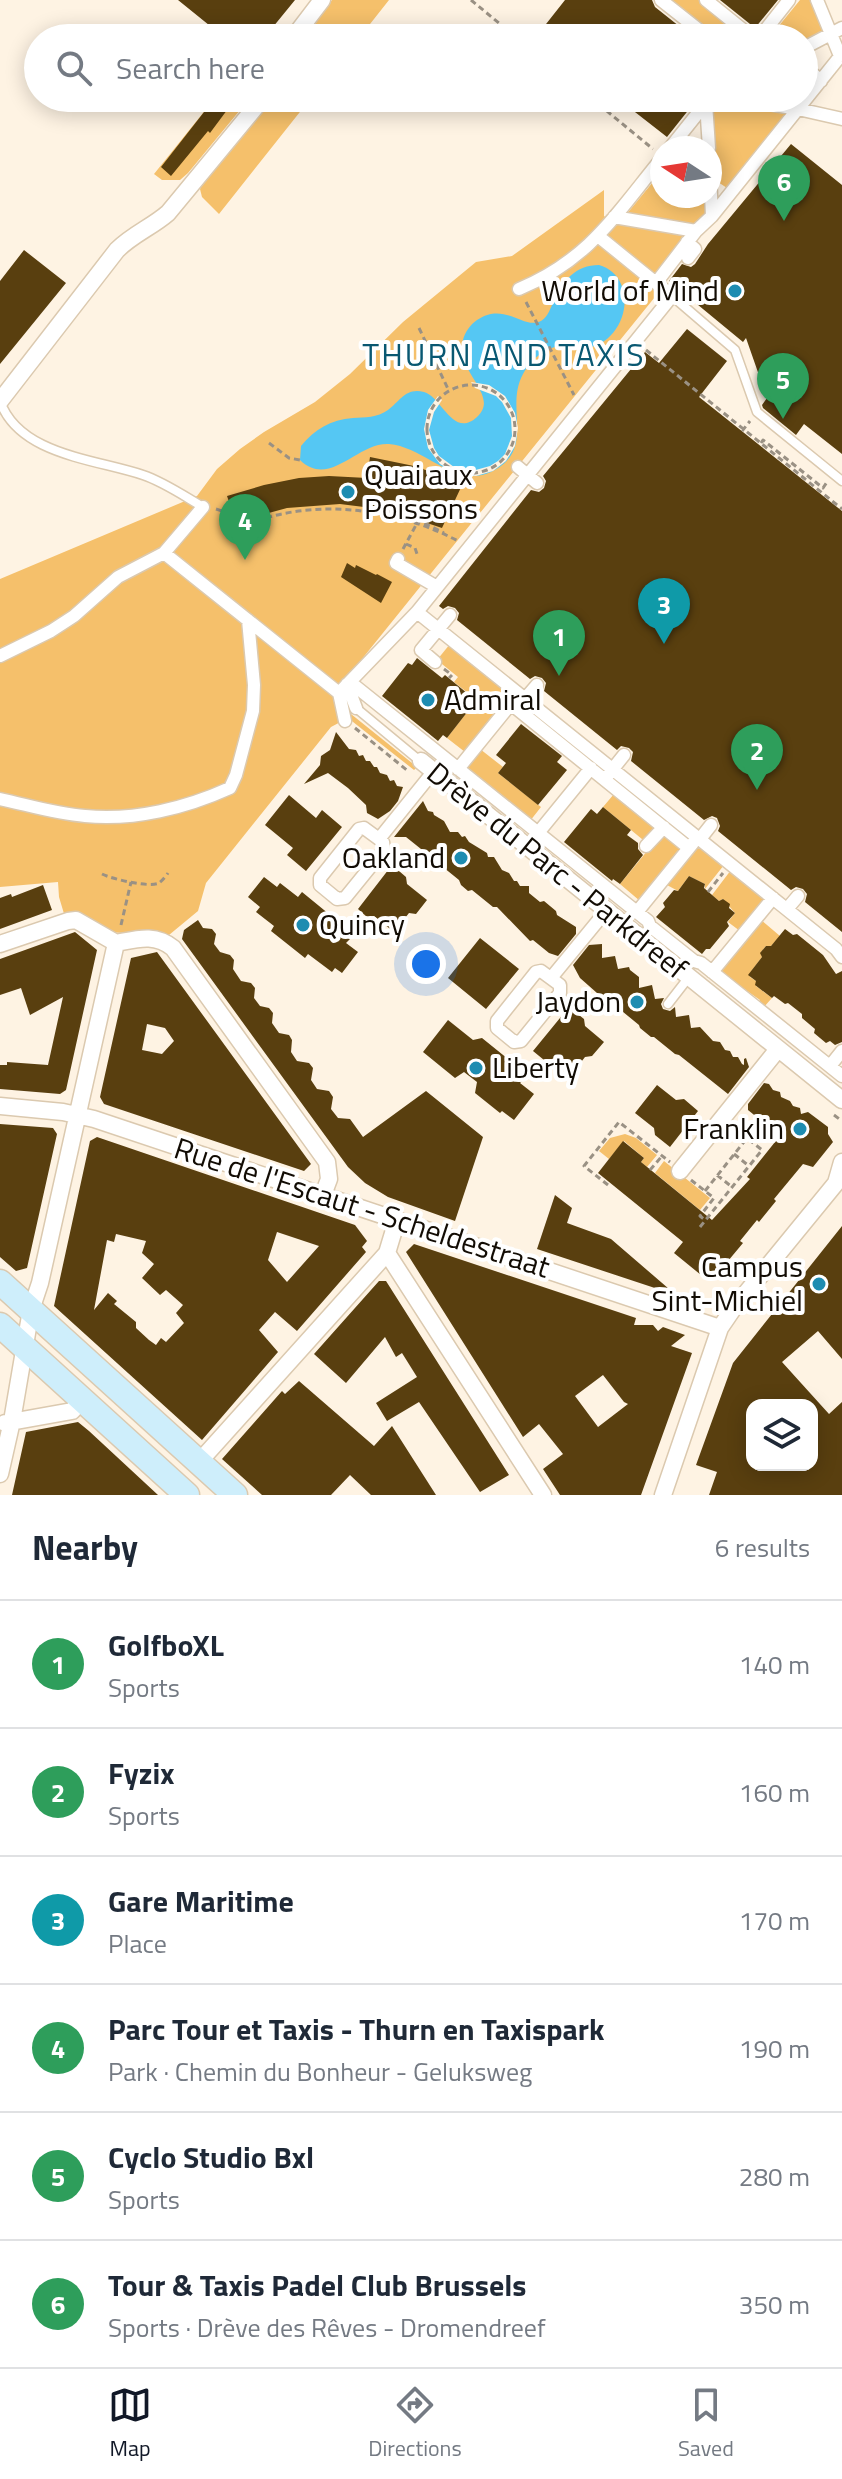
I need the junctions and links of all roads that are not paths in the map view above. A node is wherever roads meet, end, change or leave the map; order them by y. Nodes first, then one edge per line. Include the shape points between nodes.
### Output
1 (322, 0) edge
2 (661, 0) edge
3 (706, 0) edge
4 (789, 0) edge
5 (817, 0) edge
6 (304, 24) edge
7 (691, 24) edge
8 (744, 24) edge
9 (772, 24) edge
10 (836, 31) edge
11 (818, 41) edge
12 (841, 55) edge
13 (818, 78) edge
14 (821, 81) junction
15 (818, 85) edge
16 (251, 112) edge
17 (698, 112) edge
18 (708, 112) edge
19 (796, 112) edge
20 (811, 112) edge
21 (842, 119) edge
22 (680, 136) edge
23 (709, 136) edge
24 (774, 139) junction
25 (786, 148) dead end
26 (650, 167) edge
27 (722, 186) edge
28 (731, 192) junction
29 (712, 208) edge
30 (712, 216) junction
31 (614, 217) junction
32 (696, 231) junction
33 (598, 236) junction
34 (687, 242) junction
35 (688, 258) dead end
36 (656, 283) junction
37 (519, 289) dead end
38 (672, 296) junction
39 (0, 401) edge
40 (842, 481) edge
41 (203, 507) joint
42 (164, 553) junction
43 (398, 559) road end
44 (437, 587) junction
45 (417, 612) junction
46 (450, 615) dead end
47 (248, 620) junction
48 (438, 629) junction
49 (0, 656) edge
50 (435, 662) dead end
51 (537, 685) dead end
52 (345, 686) junction
53 (518, 699) junction
54 (356, 708) joint
55 (345, 721) dead end
56 (624, 755) dead end
57 (427, 766) junction
58 (591, 768) junction
59 (458, 769) junction
60 (608, 774) junction
61 (0, 799) edge
62 (711, 825) dead end
63 (664, 827) junction
64 (538, 833) junction
65 (379, 839) junction
66 (695, 841) junction
67 (646, 846) dead end
68 (798, 896) dead end
69 (773, 898) junction
70 (787, 909) junction
71 (606, 911) junction
72 (637, 912) junction
73 (116, 943) junction
74 (0, 944) edge
75 (840, 962) edge
76 (712, 972) junction
77 (689, 977) junction
78 (551, 978) junction
79 (668, 1004) dead end
80 (778, 1049) junction
81 (842, 1051) edge
82 (830, 1066) junction
83 (842, 1076) edge
84 (842, 1100) edge
85 (0, 1106) edge
86 (78, 1115) junction
87 (842, 1162) edge
88 (680, 1171) road end
89 (839, 1182) edge
90 (323, 1195) junction
91 (397, 1220) junction
92 (387, 1253) junction
93 (0, 1282) edge
94 (31, 1310) junction
95 (0, 1325) edge
96 (720, 1328) junction
97 (25, 1347) junction
98 (82, 1400) junction
99 (6, 1423) edge
100 (199, 1462) junction
101 (0, 1474) edge
102 (187, 1495) edge
103 (235, 1495) edge
104 (543, 1495) edge
105 (663, 1495) edge

1 - 6 street
2 - 7 street
3 - 8 street
4 - 9 street
5 - 10 street
10 - 11 street
10 - 12 street
12 - 14 street
13 - 14 street
14 - 15 street
16 - 39 street via 168,213 117,250
17 - 22 street
18 - 23 street
19 - 24 street
20 - 21 street
24 - 25 street
24 - 28 street
26 - 31 street
27 - 28 street
28 - 30 street
29 - 30 street
30 - 32 street
31 - 32 street
31 - 33 street
32 - 34 street
33 - 36 street
33 - 37 street via 558,271
34 - 35 street via 695,249
34 - 36 street
36 - 38 street
38 - 40 lane via 735,350 757,412
38 - 44 street via 598,397 581,409 470,553
39 - 41 lane via 10,422 32,441 145,475
41 - 42 street
42 - 47 street
42 - 49 street via 118,577 51,631
43 - 44 street via 396,563
44 - 45 street
45 - 48 street
45 - 52 street
46 - 48 street
47 - 52 street
47 - 61 street via 253,711 230,788 134,816 54,811
48 - 50 street via 421,650
48 - 53 street
51 - 53 street
52 - 54 street, Drève du Parc - Parkdreef
52 - 55 street
52 - 59 street
53 - 58 street
53 - 59 street
53 - 60 street
54 - 57 lane, Drève du Parc - Parkdreef
56 - 60 street
57 - 65 street
57 - 71 street, Drève du Parc - Parkdreef
58 - 60 street
58 - 64 street
59 - 64 street
60 - 63 street
60 - 66 street
62 - 66 street
63 - 66 street
63 - 67 street
64 - 72 street
65 - 65 street via 384,850 345,898 337,899 320,885 320,878 359,829
66 - 69 street
66 - 72 street
68 - 70 street
69 - 70 street
69 - 76 street
70 - 75 street via 836,949
71 - 77 street, Drève du Parc - Parkdreef
71 - 78 street
72 - 76 street
73 - 74 street via 76,920
73 - 86 street
73 - 90 street via 145,937 173,948 327,1162 329,1179
76 - 82 street
77 - 79 lane
77 - 80 street, Drève du Parc - Parkdreef
78 - 78 street via 560,985 560,993 521,1041 514,1042 497,1028 497,1021 536,972
80 - 84 street, Drève du Parc - Parkdreef
80 - 88 street
81 - 82 street
82 - 83 street
85 - 86 street, Rue de l'Escaut - Scheldestraat
86 - 90 street, Rue de l'Escaut - Scheldestraat
86 - 94 street
87 - 89 street
89 - 96 street
90 - 91 street, Rue de l'Escaut - Scheldestraat
91 - 92 street
91 - 96 street, Rue de l'Escaut - Scheldestraat
92 - 100 street
92 - 104 street
93 - 94 main road
94 - 97 street
94 - 100 main road
95 - 97 main road
96 - 105 street
97 - 98 main road
97 - 99 street
98 - 99 street via 72,1411
98 - 102 main road
99 - 101 street
100 - 103 main road

